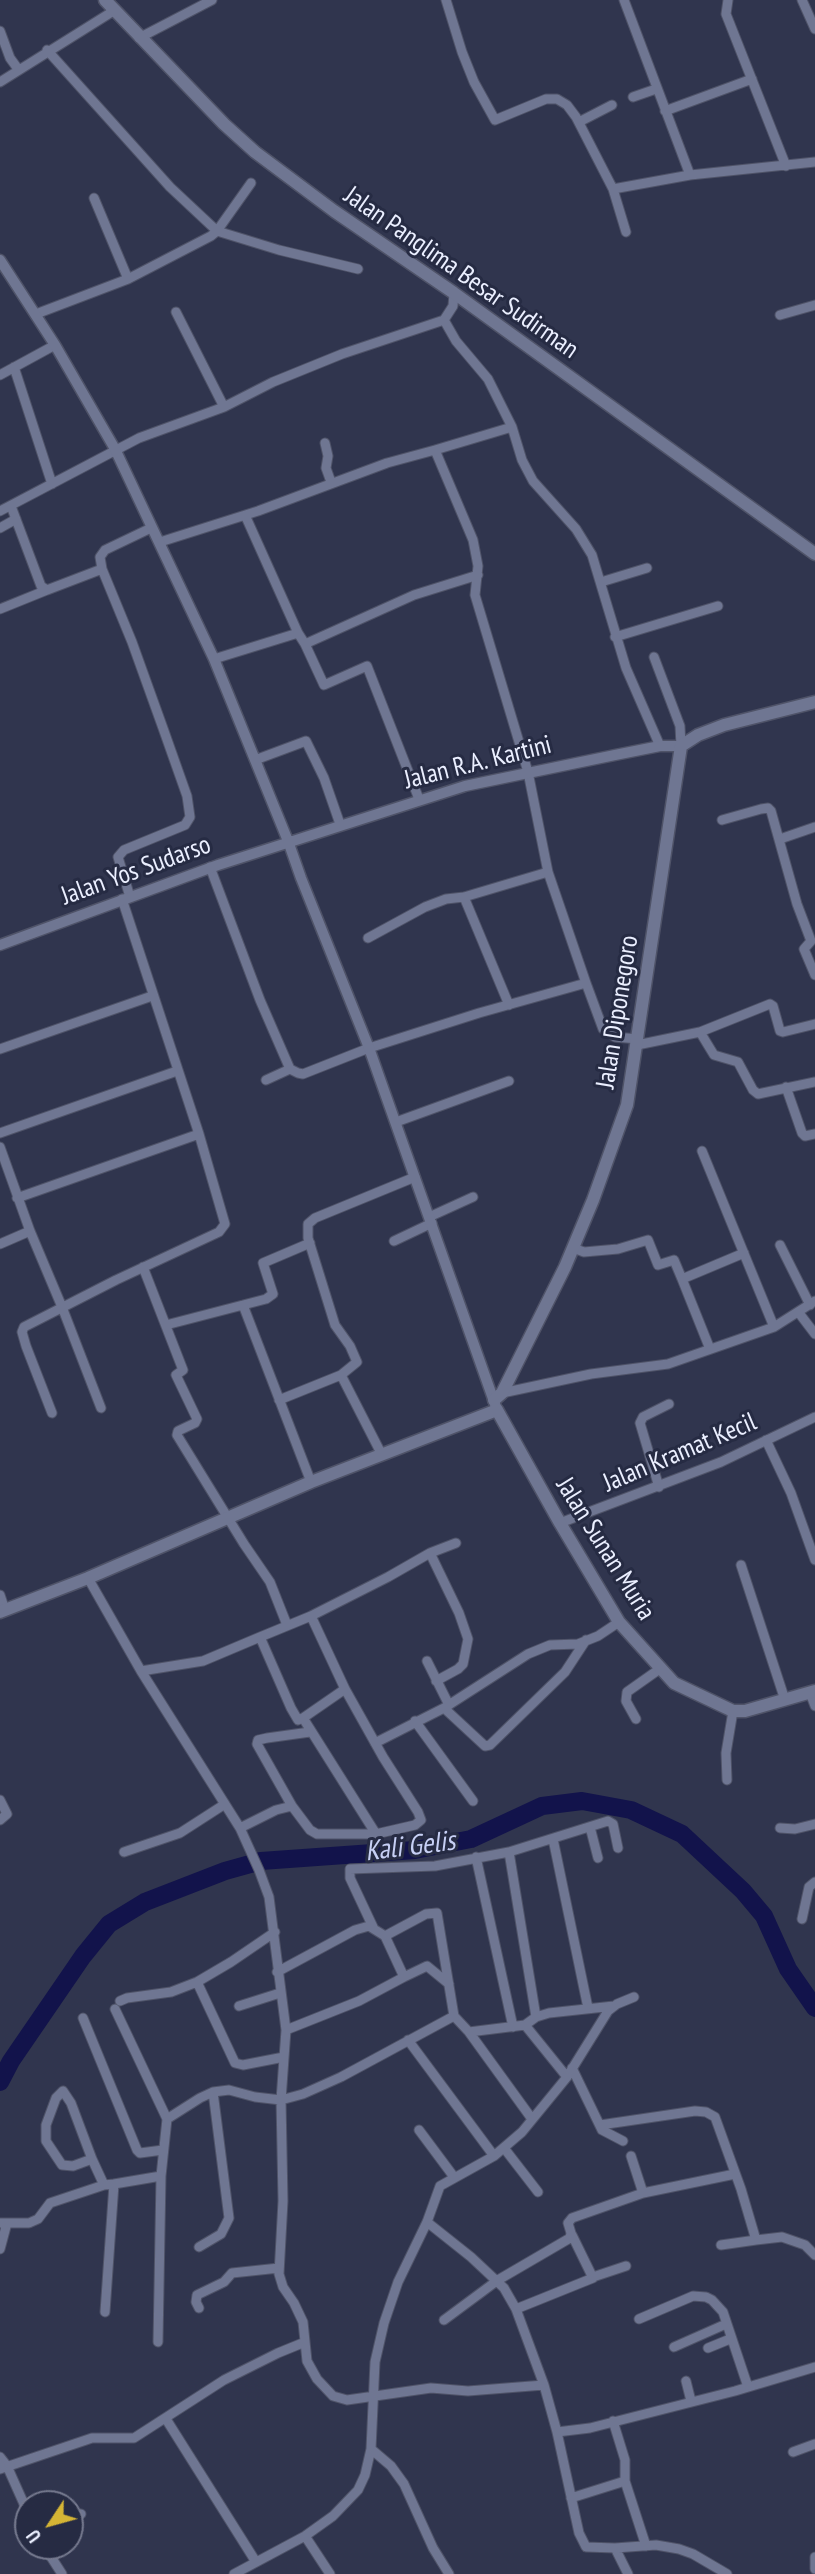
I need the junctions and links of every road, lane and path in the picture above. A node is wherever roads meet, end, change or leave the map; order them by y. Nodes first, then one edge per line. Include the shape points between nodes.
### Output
1 (105, 0) edge
2 (212, 0) edge
3 (446, 0) edge
4 (624, 0) edge
5 (729, 0) edge
6 (802, 0) edge
7 (115, 10) junction
8 (815, 29) edge
9 (0, 31) edge
10 (139, 38) junction
11 (47, 50) junction
12 (18, 69) junction
13 (752, 79) junction
14 (0, 82) edge
15 (656, 89) junction
16 (633, 97) dead end
17 (612, 105) dead end
18 (665, 111) junction
19 (579, 122) junction
20 (815, 162) edge
21 (786, 166) junction
22 (690, 175) junction
23 (251, 183) dead end
24 (613, 189) junction
25 (94, 198) dead end
26 (217, 231) junction
27 (626, 232) dead end
28 (0, 260) edge
29 (358, 269) dead end
30 (128, 279) junction
31 (454, 293) junction
32 (815, 305) edge
33 (176, 312) dead end
34 (36, 314) junction
35 (780, 315) dead end
36 (444, 320) junction
37 (55, 345) junction
38 (14, 368) junction
39 (0, 375) edge
40 (224, 407) junction
41 (512, 427) junction
42 (325, 443) dead end
43 (115, 449) junction
44 (435, 450) junction
45 (331, 482) junction
46 (52, 484) junction
47 (0, 511) edge
48 (14, 512) junction
49 (245, 516) junction
50 (0, 528) edge
51 (151, 528) junction
52 (160, 542) junction
53 (815, 554) edge
54 (647, 568) dead end
55 (102, 569) junction
56 (478, 575) junction
57 (601, 582) junction
58 (47, 590) junction
59 (718, 606) dead end
60 (0, 609) edge
61 (298, 633) junction
62 (615, 638) junction
63 (305, 644) junction
64 (654, 657) dead end
65 (214, 659) junction
66 (815, 702) edge
67 (660, 746) junction
68 (681, 746) junction
69 (256, 760) junction
70 (528, 772) junction
71 (419, 800) junction
72 (722, 820) dead end
73 (340, 824) junction
74 (815, 827) edge
75 (780, 839) junction
76 (288, 841) junction
77 (210, 867) junction
78 (548, 872) junction
79 (464, 897) junction
80 (126, 898) junction
81 (368, 938) dead end
82 (0, 944) edge
83 (815, 975) edge
84 (586, 983) junction
85 (152, 996) junction
86 (509, 1005) junction
87 (815, 1024) edge
88 (700, 1032) junction
89 (638, 1042) junction
90 (369, 1048) junction
91 (0, 1049) edge
92 (290, 1069) junction
93 (177, 1071) junction
94 (266, 1080) dead end
95 (509, 1081) dead end
96 (815, 1082) edge
97 (786, 1087) junction
98 (397, 1122) junction
99 (0, 1133) edge
100 (199, 1134) junction
101 (815, 1134) edge
102 (0, 1147) edge
103 (702, 1151) dead end
104 (415, 1177) junction
105 (473, 1197) dead end
106 (17, 1198) junction
107 (430, 1220) junction
108 (30, 1231) junction
109 (394, 1241) dead end
110 (310, 1243) junction
111 (0, 1244) edge
112 (780, 1245) dead end
113 (573, 1248) junction
114 (744, 1253) junction
115 (143, 1267) junction
116 (682, 1279) junction
117 (813, 1303) edge
118 (243, 1305) junction
119 (62, 1307) junction
120 (799, 1312) junction
121 (166, 1325) junction
122 (774, 1327) junction
123 (815, 1335) edge
124 (710, 1349) junction
125 (341, 1375) junction
126 (279, 1400) junction
127 (497, 1401) junction
128 (669, 1404) dead end
129 (101, 1408) dead end
130 (52, 1413) dead end
131 (815, 1417) edge
132 (765, 1440) junction
133 (382, 1454) junction
134 (311, 1482) junction
135 (659, 1487) junction
136 (229, 1519) junction
137 (560, 1523) junction
138 (456, 1543) dead end
139 (430, 1553) junction
140 (815, 1560) edge
141 (741, 1565) dead end
142 (88, 1578) junction
143 (0, 1595) edge
144 (2, 1611) edge
145 (311, 1616) junction
146 (619, 1622) junction
147 (286, 1625) junction
148 (260, 1637) junction
149 (586, 1640) junction
150 (427, 1661) dead end
151 (660, 1668) junction
152 (141, 1671) junction
153 (436, 1681) junction
154 (345, 1689) junction
155 (813, 1692) edge
156 (785, 1700) junction
157 (446, 1706) junction
158 (815, 1706) edge
159 (733, 1711) junction
160 (303, 1718) junction
161 (636, 1719) dead end
162 (415, 1721) junction
163 (310, 1732) junction
164 (375, 1743) junction
165 (727, 1780) dead end
166 (0, 1800) edge
167 (473, 1801) dead end
168 (225, 1804) junction
169 (292, 1807) junction
170 (0, 1820) edge
171 (815, 1824) edge
172 (590, 1827) junction
173 (240, 1828) junction
174 (780, 1828) dead end
175 (376, 1834) junction
176 (553, 1839) junction
177 (618, 1848) dead end
178 (124, 1852) dead end
179 (509, 1852) junction
180 (476, 1857) junction
181 (598, 1858) dead end
182 (815, 1882) edge
183 (802, 1919) dead end
184 (373, 1927) junction
185 (275, 1932) junction
186 (385, 1936) junction
187 (277, 1972) junction
188 (404, 1977) junction
189 (197, 1982) junction
190 (449, 1984) junction
191 (280, 1993) junction
192 (634, 1997) dead end
193 (239, 2006) dead end
194 (614, 2006) junction
195 (588, 2008) junction
196 (454, 2016) junction
197 (536, 2017) junction
198 (83, 2018) dead end
199 (525, 2025) junction
200 (513, 2027) junction
201 (286, 2030) junction
202 (469, 2032) junction
203 (408, 2040) junction
204 (284, 2057) junction
205 (570, 2072) junction
206 (213, 2092) junction
207 (281, 2100) junction
208 (167, 2119) junction
209 (532, 2119) junction
210 (600, 2125) junction
211 (419, 2130) dead end
212 (623, 2141) dead end
213 (504, 2148) junction
214 (163, 2150) junction
215 (494, 2156) junction
216 (631, 2157) dead end
217 (92, 2159) junction
218 (735, 2174) junction
219 (161, 2176) junction
220 (454, 2177) junction
221 (108, 2184) junction
222 (538, 2192) dead end
223 (643, 2193) junction
224 (427, 2222) junction
225 (4, 2223) edge
226 (572, 2235) junction
227 (756, 2239) junction
228 (721, 2245) dead end
229 (199, 2247) dead end
230 (0, 2249) edge
231 (815, 2255) edge
232 (626, 2266) dead end
233 (279, 2268) junction
234 (593, 2277) junction
235 (498, 2280) junction
236 (199, 2308) dead end
237 (516, 2309) junction
238 (105, 2312) dead end
239 (639, 2319) dead end
240 (444, 2320) dead end
241 (726, 2324) junction
242 (730, 2339) junction
243 (158, 2342) dead end
244 (305, 2343) junction
245 (674, 2347) dead end
246 (708, 2348) dead end
247 (815, 2367) edge
248 (686, 2381) dead end
249 (544, 2385) junction
250 (748, 2387) junction
251 (372, 2396) junction
252 (691, 2401) junction
253 (166, 2419) junction
254 (612, 2421) junction
255 (557, 2432) junction
256 (815, 2444) edge
257 (371, 2449) junction
258 (793, 2452) dead end
259 (0, 2457) edge
260 (3, 2467) edge
261 (625, 2481) junction
262 (16, 2490) edge
263 (571, 2498) junction
264 (305, 2536) junction
265 (646, 2546) junction
266 (615, 2548) junction
267 (815, 2557) edge
268 (256, 2562) junction
269 (815, 2569) edge
270 (234, 2574) edge
271 (330, 2574) edge
272 (449, 2574) edge
273 (628, 2574) edge
274 (727, 2574) edge

1 - 7 main road, Jalan Panglima Besar Sudirman
2 - 10 street
3 - 19 street via 470,72 495,120 534,103 557,99
4 - 15 street
5 - 13 street via 726,14
6 - 8 street
7 - 10 main road, Jalan Panglima Besar Sudirman
7 - 11 street
9 - 12 street
10 - 31 main road, Jalan Panglima Besar Sudirman via 256,152
11 - 12 street
11 - 26 street via 170,187
12 - 14 street
13 - 18 street
13 - 21 street
15 - 16 street
15 - 18 street
17 - 19 street
18 - 22 street
19 - 24 street
20 - 21 street
21 - 22 street
22 - 24 street
23 - 26 street
24 - 27 street
25 - 30 street
26 - 29 street
26 - 30 street
28 - 34 street
30 - 34 street
31 - 36 street via 453,306
31 - 53 main road, Jalan Panglima Besar Sudirman
32 - 35 street
33 - 40 street
34 - 37 street
36 - 40 street via 307,368
36 - 41 street via 488,379
37 - 38 street
37 - 43 street
38 - 39 street
38 - 46 street
40 - 43 street
41 - 44 street
41 - 57 street via 533,481 576,529
42 - 45 street
43 - 46 street
43 - 51 street
44 - 45 street
44 - 56 street via 473,540
45 - 49 street
46 - 48 street
47 - 48 street
48 - 50 street
48 - 58 street via 41,586
49 - 52 street
49 - 61 street
51 - 52 street
51 - 55 street via 105,550 100,557
52 - 65 street
54 - 57 street
55 - 58 street
55 - 80 street via 164,731 190,817 185,825 124,850 118,857
56 - 63 street via 414,595
56 - 70 street via 475,595
57 - 62 street
58 - 60 street
59 - 62 street
61 - 63 street
61 - 65 street
62 - 67 street
63 - 71 street via 324,685 367,666
64 - 68 street via 680,726
65 - 69 street
66 - 68 main road via 724,725
67 - 68 street, Jalan R.A. Kartini
67 - 70 street, Jalan R.A. Kartini
68 - 89 main road, Jalan Diponegoro
69 - 73 street via 306,741
69 - 76 street
70 - 71 street, Jalan R.A. Kartini
70 - 78 street
71 - 73 street, Jalan R.A. Kartini
72 - 75 street via 768,808
73 - 76 street, Jalan R.A. Kartini
74 - 75 street
75 - 83 street via 811,941 804,949
76 - 77 street, Jalan Yos Sudarso
76 - 90 street
77 - 80 street, Jalan Yos Sudarso
77 - 92 street
78 - 79 street
78 - 84 street
79 - 81 street via 425,907
79 - 86 street
80 - 82 street, Jalan Yos Sudarso
80 - 85 street
84 - 86 street
84 - 89 street via 603,1029
85 - 91 street
85 - 93 street
86 - 90 street
87 - 88 street via 780,1031 770,1004
88 - 89 street
88 - 97 street via 714,1055 738,1062 758,1094
89 - 113 main road, Jalan Diponegoro via 627,1105
90 - 92 street via 303,1074
90 - 98 street
92 - 94 street
93 - 99 street
93 - 100 street
95 - 98 street
96 - 97 street
97 - 101 street via 802,1133
98 - 104 street
100 - 106 street
100 - 115 street via 225,1224 219,1233
102 - 106 street
103 - 114 street
104 - 107 street
104 - 110 street via 315,1218 307,1226
105 - 107 street
106 - 108 street
107 - 109 street
107 - 127 street
108 - 111 street
108 - 119 street
110 - 118 street via 263,1264 273,1294
110 - 125 street via 335,1325 356,1359
112 - 117 street
113 - 116 street via 584,1252 618,1249 648,1240 658,1265 674,1260
113 - 127 main road, Jalan Diponegoro
114 - 116 street
114 - 122 street
115 - 119 street
115 - 121 street
116 - 124 street
117 - 120 street
118 - 121 street
118 - 126 street
119 - 129 street
119 - 130 street via 22,1332
120 - 122 street
120 - 123 street
121 - 136 street via 183,1370 176,1375 197,1419 177,1435
122 - 124 street
124 - 127 street via 668,1364 591,1374
125 - 126 street
125 - 133 street
126 - 134 street
127 - 133 main road
127 - 137 main road, Jalan Sunan Muria
128 - 135 street via 640,1423
131 - 132 street, Jalan Kramat Kecil
132 - 135 street, Jalan Kramat Kecil
132 - 140 street via 792,1493
133 - 134 main road
134 - 136 main road
135 - 137 street, Jalan Kramat Kecil
136 - 142 main road
136 - 147 street via 270,1582
137 - 146 main road, Jalan Sunan Muria
138 - 139 street
139 - 145 street
139 - 153 street via 468,1639 463,1664
141 - 156 street
142 - 144 main road
142 - 152 street
143 - 144 street
145 - 147 street
145 - 154 street
146 - 149 street
146 - 151 main road, Jalan Sunan Muria
147 - 148 street
148 - 152 street via 203,1661
148 - 160 street via 291,1708 297,1718
149 - 157 street via 550,1645 528,1654
149 - 157 street via 572,1664 490,1745 485,1746
150 - 153 street
151 - 159 main road, Jalan Sunan Muria via 674,1684
151 - 161 street via 627,1692 626,1701
152 - 168 street
153 - 157 street
154 - 160 street
154 - 164 street
155 - 156 main road
155 - 158 street
156 - 159 main road
157 - 162 street
159 - 165 street
160 - 163 street
162 - 164 street
162 - 167 street
163 - 169 street via 258,1740 257,1744
163 - 175 street
164 - 175 street via 421,1821
166 - 170 street via 7,1814
168 - 173 street
168 - 178 street via 180,1833
169 - 173 street
169 - 175 street via 317,1834
171 - 174 street
172 - 176 street
172 - 177 street via 611,1822
172 - 181 street
173 - 185 street via 269,1897
176 - 179 street
176 - 195 street
179 - 180 street
179 - 197 street
180 - 184 street via 435,1866 350,1869
180 - 200 street
182 - 183 street via 809,1887
184 - 186 street
184 - 187 street via 355,1930
185 - 187 street
185 - 189 street
186 - 188 street
186 - 190 street via 436,1913
187 - 191 street
188 - 190 street via 427,1966
188 - 201 street
189 - 204 street via 235,2063
189 - 208 street via 171,1992 127,1998 118,2005
190 - 196 street
191 - 193 street
191 - 201 street
192 - 194 street
194 - 195 street
194 - 205 street
195 - 197 street
196 - 202 street
196 - 203 street
197 - 199 street
198 - 214 street via 137,2150
199 - 200 street
199 - 205 street
200 - 202 street
201 - 204 street
202 - 209 street
203 - 207 street via 341,2077
203 - 215 street
204 - 207 street
205 - 209 street
205 - 210 street
206 - 207 street via 229,2090
206 - 208 street
206 - 229 street via 229,2218 221,2234
207 - 233 street
208 - 214 street
209 - 213 street
210 - 212 street
210 - 218 street via 706,2112 715,2117
211 - 220 street
213 - 215 street
213 - 222 street
214 - 219 street
215 - 220 street
216 - 223 street
217 - 217 street via 62,2165 46,2141 46,2125 63,2091
217 - 221 street
218 - 223 street
218 - 227 street
219 - 221 street
219 - 243 street
220 - 224 street via 440,2186
221 - 225 street via 50,2203 29,2223
221 - 238 street
223 - 226 street via 572,2218 568,2223
224 - 235 street
224 - 251 street via 384,2323
225 - 230 street
226 - 234 street
226 - 235 street
227 - 228 street
227 - 231 street via 782,2237 805,2245
232 - 234 street
233 - 236 street via 232,2273 225,2282 197,2295
233 - 244 street via 283,2287 303,2322
234 - 237 street
235 - 237 street
235 - 240 street
237 - 249 street
239 - 241 street via 700,2295 717,2305
241 - 242 street
241 - 245 street
242 - 246 street
242 - 250 street
244 - 251 street via 307,2361 333,2396 347,2400
244 - 253 street via 224,2380
247 - 250 street
248 - 252 street
249 - 251 street
249 - 255 street
250 - 252 street
251 - 257 street
252 - 254 street
253 - 260 street via 134,2438 92,2438
253 - 268 street
254 - 255 street
254 - 261 street via 625,2460
255 - 263 street
256 - 258 street
257 - 264 street via 358,2490
257 - 272 street via 404,2484
259 - 260 street
260 - 262 street
261 - 263 street
261 - 265 street
263 - 266 street via 582,2543 591,2549
264 - 268 street
264 - 271 street
265 - 266 street
265 - 274 street via 693,2553
266 - 273 street
267 - 269 street
268 - 270 street

